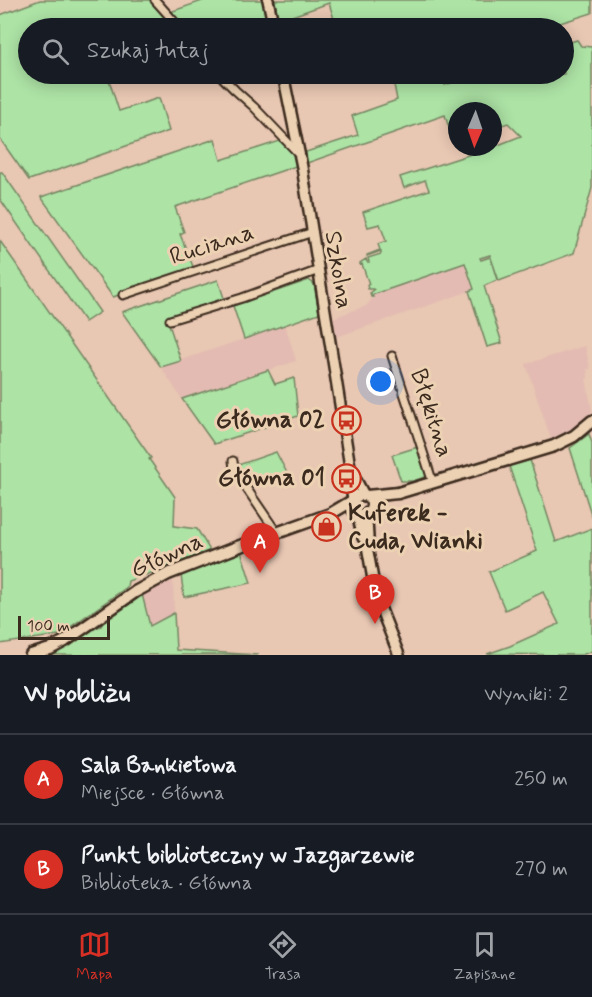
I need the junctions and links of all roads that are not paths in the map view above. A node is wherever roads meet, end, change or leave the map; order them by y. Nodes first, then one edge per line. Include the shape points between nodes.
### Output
1 (155, 0) edge
2 (268, 0) edge
3 (171, 18) edge
4 (272, 18) edge
5 (228, 84) edge
6 (285, 84) edge
7 (300, 155) junction
8 (313, 232) junction
9 (319, 270) junction
10 (123, 295) dead end
11 (170, 320) dead end
12 (392, 356) dead end
13 (592, 421) edge
14 (233, 461) dead end
15 (433, 483) junction
16 (363, 502) junction
17 (356, 513) junction
18 (330, 514) junction
19 (277, 533) junction
20 (367, 546) junction
21 (31, 655) edge
22 (399, 655) edge

1 - 3 street
2 - 4 street
5 - 7 street
6 - 7 street, Szkolna
7 - 8 street, Szkolna
8 - 9 street, Szkolna
8 - 10 street, Ruciana
9 - 11 street
9 - 16 street, Szkolna via 351,473
12 - 15 street, Błękitna
13 - 15 main road, Główna via 559,444
14 - 19 street via 238,476
15 - 16 main road, Główna via 392,498
16 - 17 main road via 351,507
16 - 18 main road, Główna
16 - 20 street
17 - 18 main road, Główna
17 - 20 street
18 - 19 main road, Główna
19 - 21 main road, Główna via 168,574 50,649
20 - 22 street via 380,607

